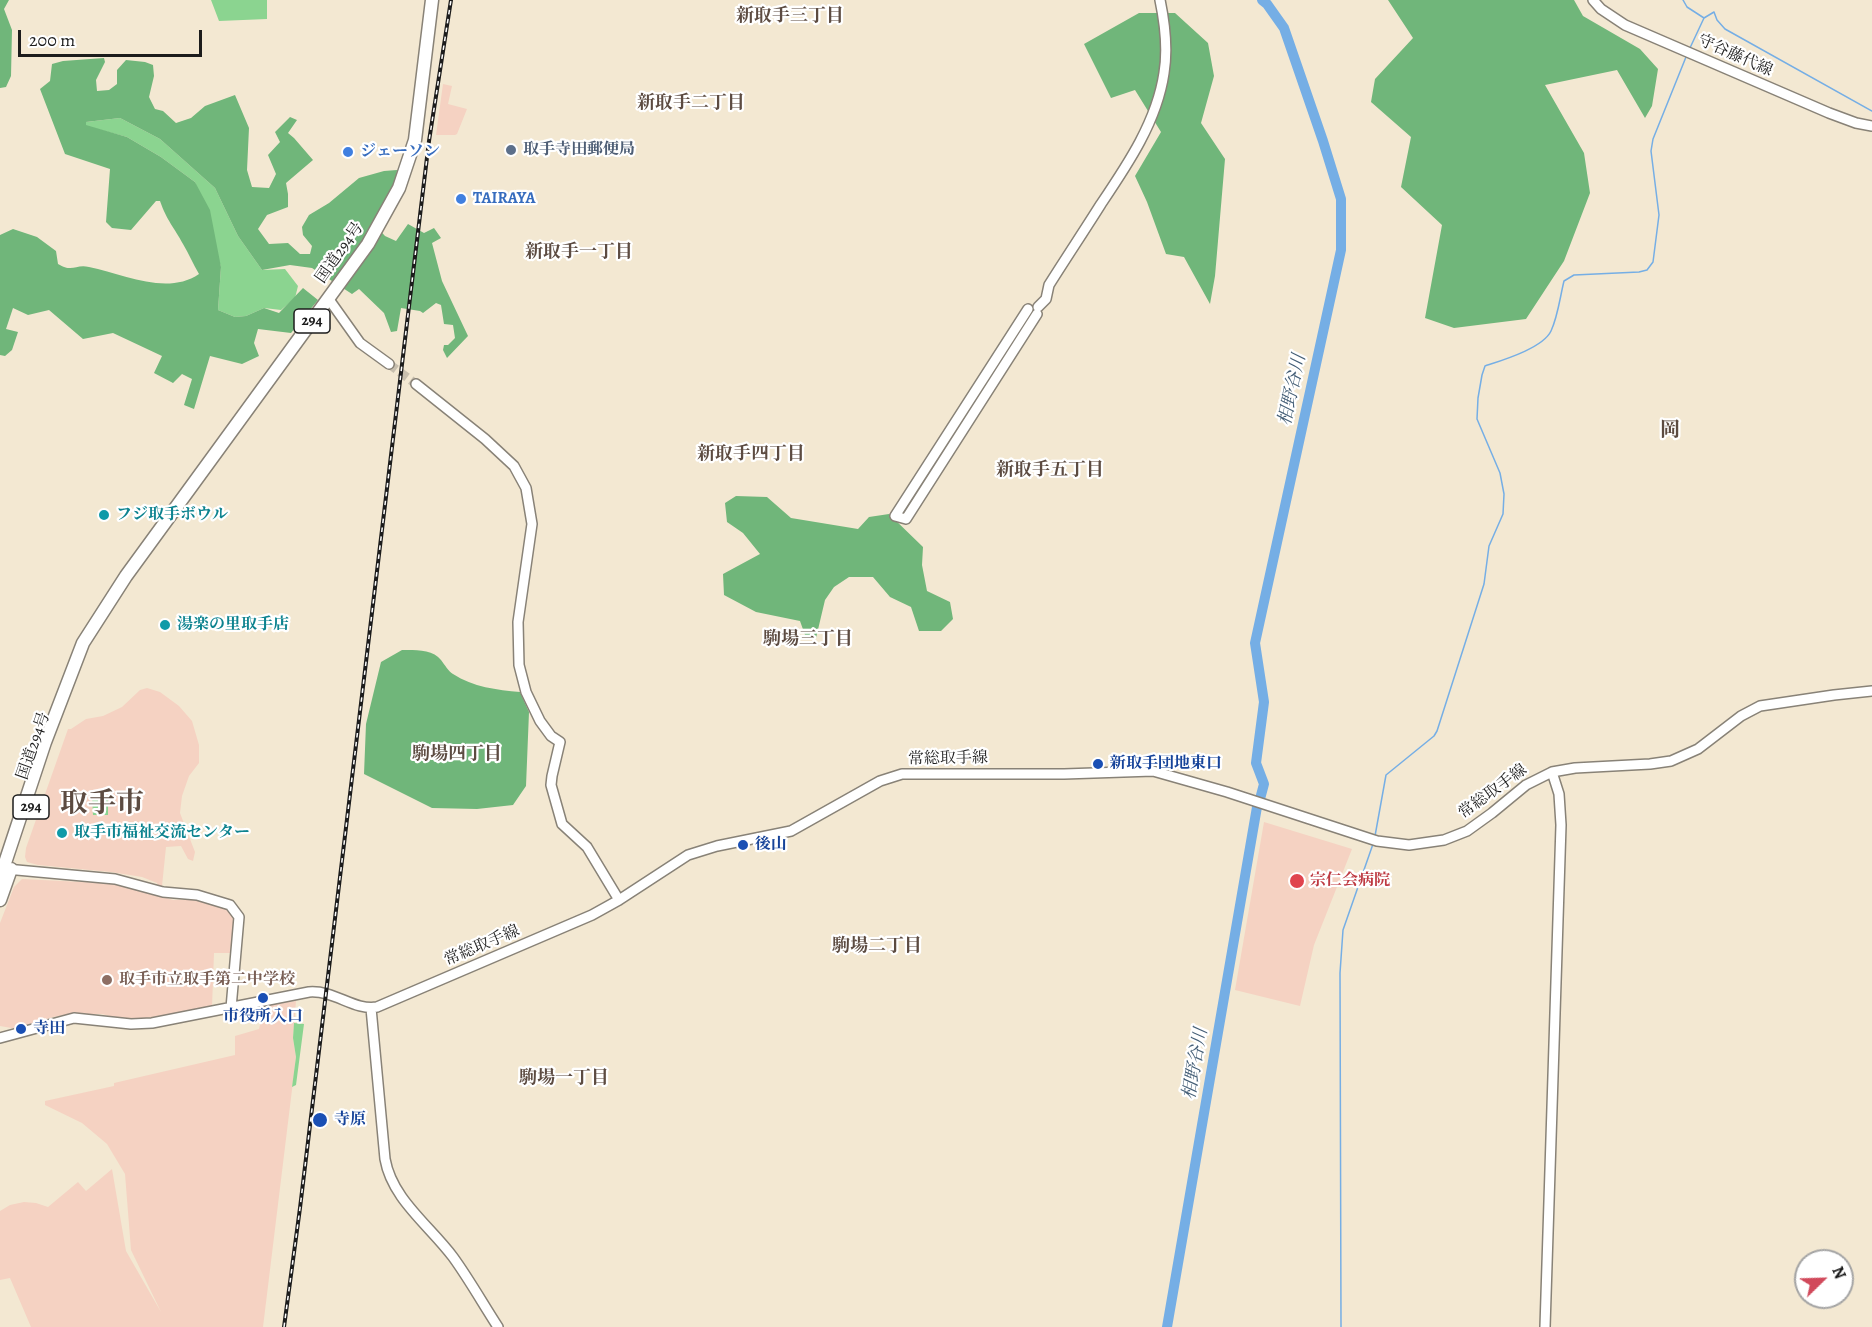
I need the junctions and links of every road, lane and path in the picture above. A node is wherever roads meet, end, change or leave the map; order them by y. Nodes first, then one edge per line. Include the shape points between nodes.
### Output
1 (432, 0) edge
2 (1160, 0) edge
3 (1593, 0) edge
4 (1872, 126) edge
5 (328, 298) junction
6 (1034, 310) junction
7 (389, 364) tunnel mouth
8 (416, 384) tunnel mouth
9 (1872, 691) edge
10 (1552, 772) junction
11 (5, 872) edge
12 (0, 900) edge
13 (618, 900) junction
14 (231, 1008) junction
15 (370, 1008) junction
16 (0, 1038) edge
17 (498, 1327) edge
18 (1545, 1327) edge

1 - 5 highway, 国道294号 / 294 via 418,124 407,167 381,223
2 - 6 street via 1166,48 1164,73 1147,128 1049,285 1046,299
3 - 4 street, 守谷藤代線 via 1625,25 1829,113
5 - 7 street via 360,343
5 - 11 highway, 国道294号 / 294 via 107,606 65,707
6 - 6 street via 906,519 895,516
8 - 13 street via 514,466 526,488 532,524 518,622 519,665 540,721 560,742 551,785 562,824 588,847
9 - 10 street, 常総取手線 via 1760,706 1698,749 1671,761
10 - 13 street, 常総取手線 via 1526,785 1467,831 1443,840 1409,845 1377,841 1153,771 902,774 880,781 790,831 688,855
10 - 18 street via 1559,794 1561,825
11 - 12 highway, 国道294号 / 294
11 - 14 street via 115,879 230,905 239,917
13 - 15 street, 常総取手線 via 578,921
14 - 15 street via 316,992
14 - 16 street via 141,1024 74,1018
15 - 17 street via 385,1159 391,1180 400,1196 455,1259

